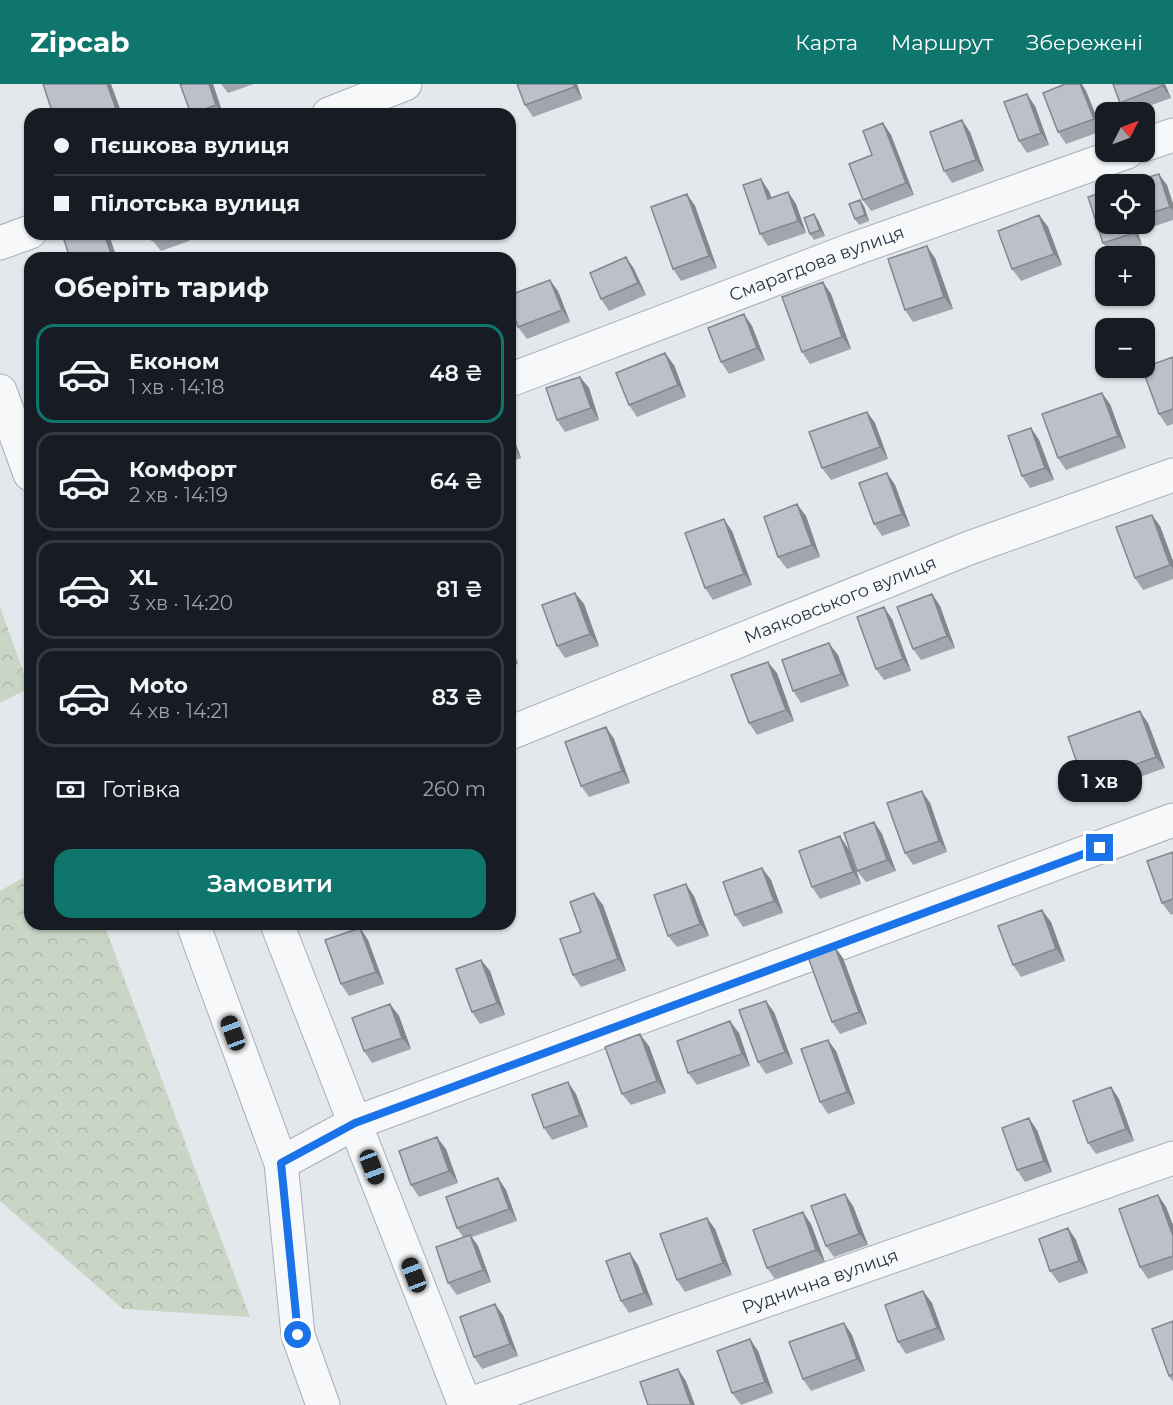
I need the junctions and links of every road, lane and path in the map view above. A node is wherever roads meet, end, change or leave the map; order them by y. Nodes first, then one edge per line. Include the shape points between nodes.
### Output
1 (405, 84) edge
2 (344, 108) edge
3 (1173, 135) edge
4 (1155, 141) edge
5 (1099, 162) edge
6 (24, 235) edge
7 (0, 243) edge
8 (516, 378) edge
9 (0, 391) edge
10 (24, 457) edge
11 (1173, 475) edge
12 (516, 731) edge
13 (1173, 820) edge
14 (195, 930) edge
15 (279, 930) edge
16 (355, 1123) junction
17 (1173, 1158) edge
18 (281, 1163) junction
19 (323, 1405) edge
20 (466, 1405) edge

1 - 2 street
3 - 4 street
5 - 8 street, Смарагдова вулиця via 851,250
6 - 7 street
9 - 10 street
11 - 12 street, Маяковського вулиця via 969,548
13 - 16 street
14 - 18 street
15 - 16 street
16 - 18 street
16 - 20 street
17 - 20 street, Руднична вулиця
18 - 19 street via 298,1335

